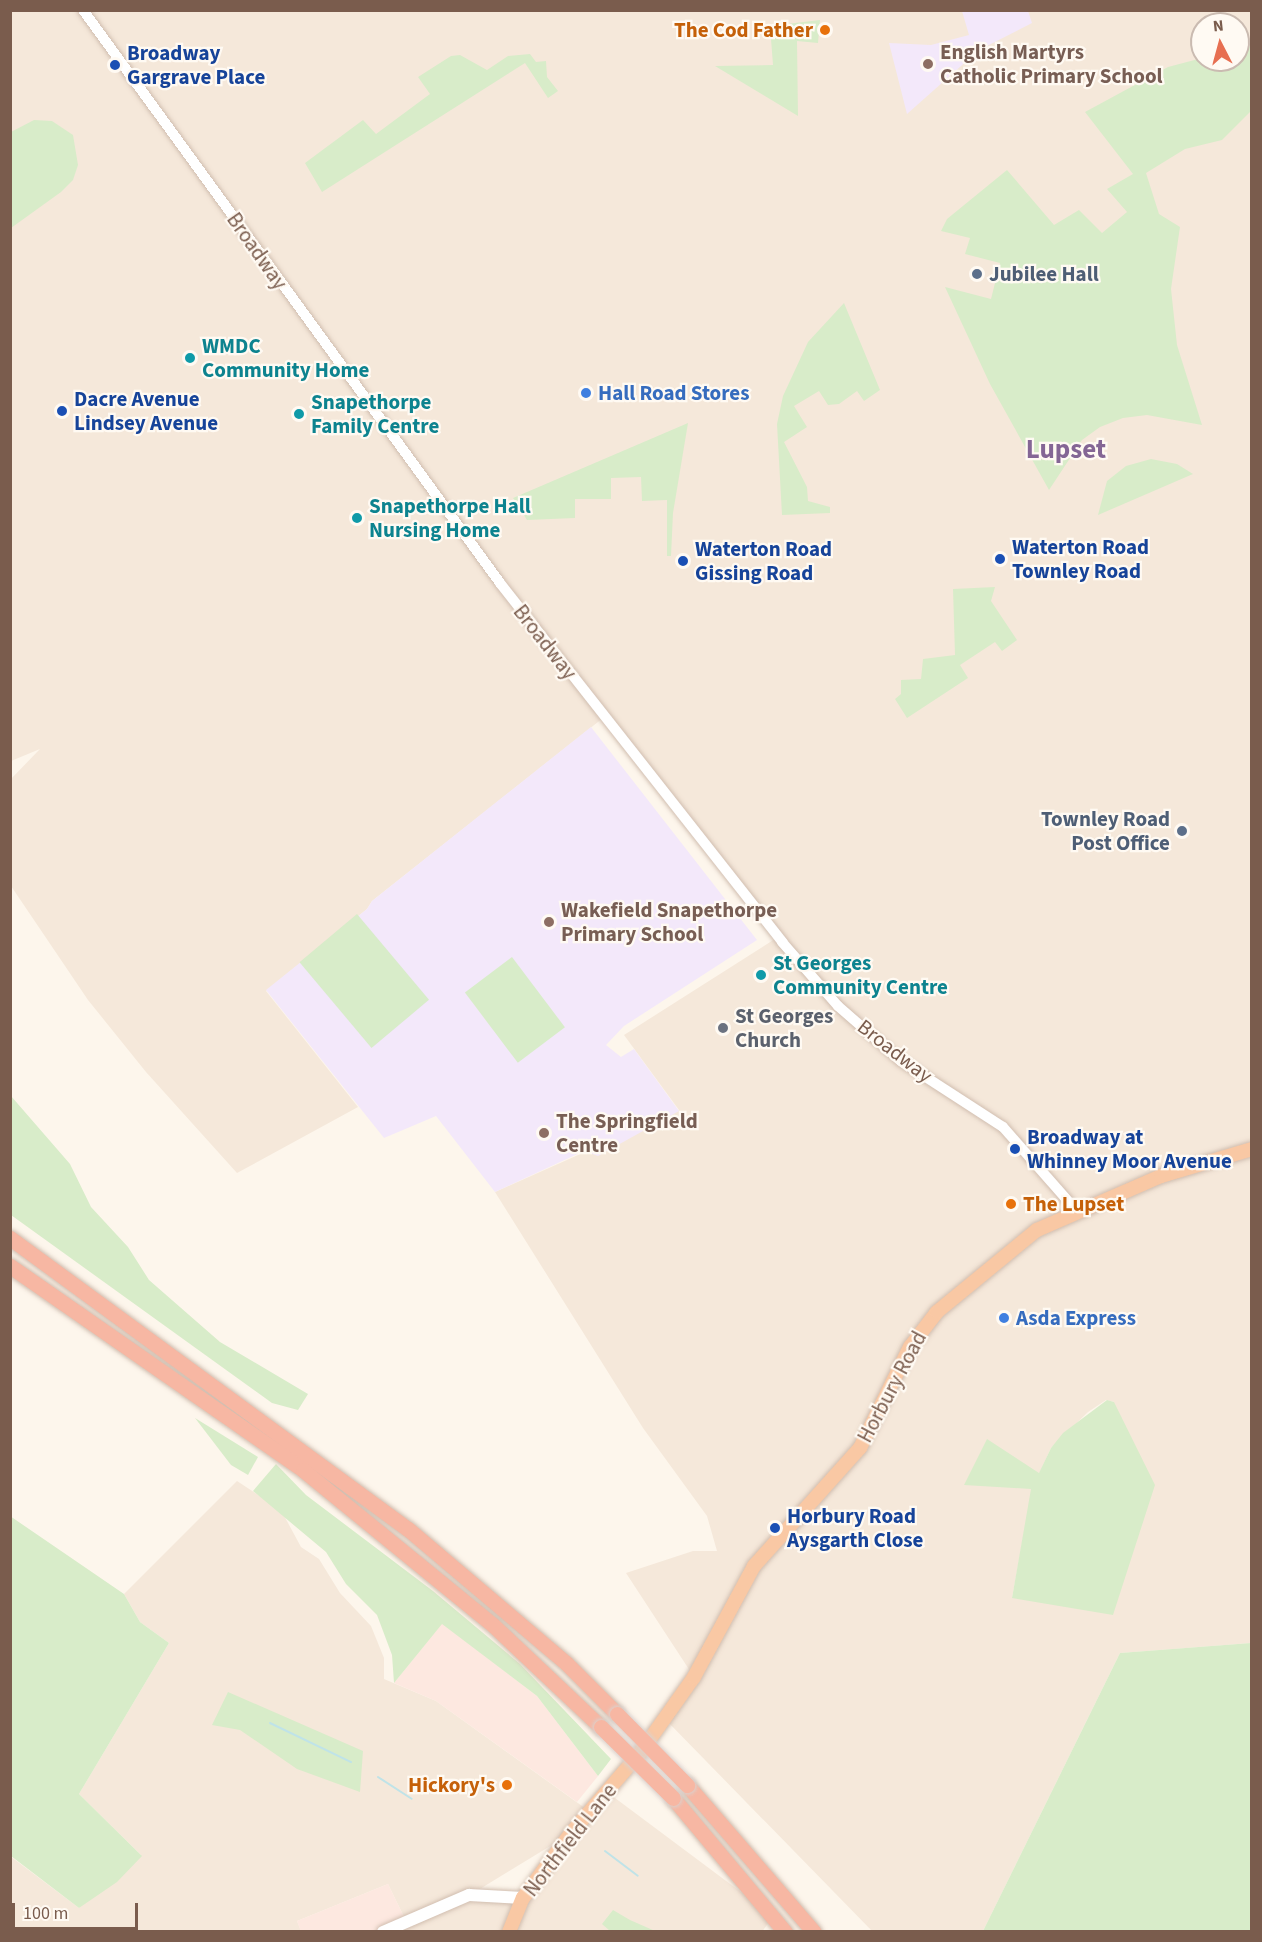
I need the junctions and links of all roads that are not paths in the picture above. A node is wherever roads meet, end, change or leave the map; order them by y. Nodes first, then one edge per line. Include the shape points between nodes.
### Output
1 (83, 10) edge
2 (1251, 1149) edge
3 (1077, 1210) junction
4 (10, 1238) edge
5 (10, 1266) edge
6 (640, 1753) joint
7 (523, 1898) junction
8 (383, 1932) edge
9 (509, 1932) edge
10 (785, 1932) edge
11 (814, 1932) edge

1 - 3 street, Broadway via 500,583 789,951 838,1006 901,1061 1003,1126
2 - 3 highway, Horbury Road via 1161,1176
3 - 6 highway, Horbury Road via 1030,1234 936,1312 922,1329 860,1448 754,1566 694,1677
4 - 11 highway, bridge via 408,1529 566,1663 687,1785
5 - 10 highway, bridge via 311,1477 493,1625 673,1798
6 - 7 highway, Northfield Lane via 571,1833
7 - 8 main road via 469,1895
7 - 9 highway, Northfield Lane

